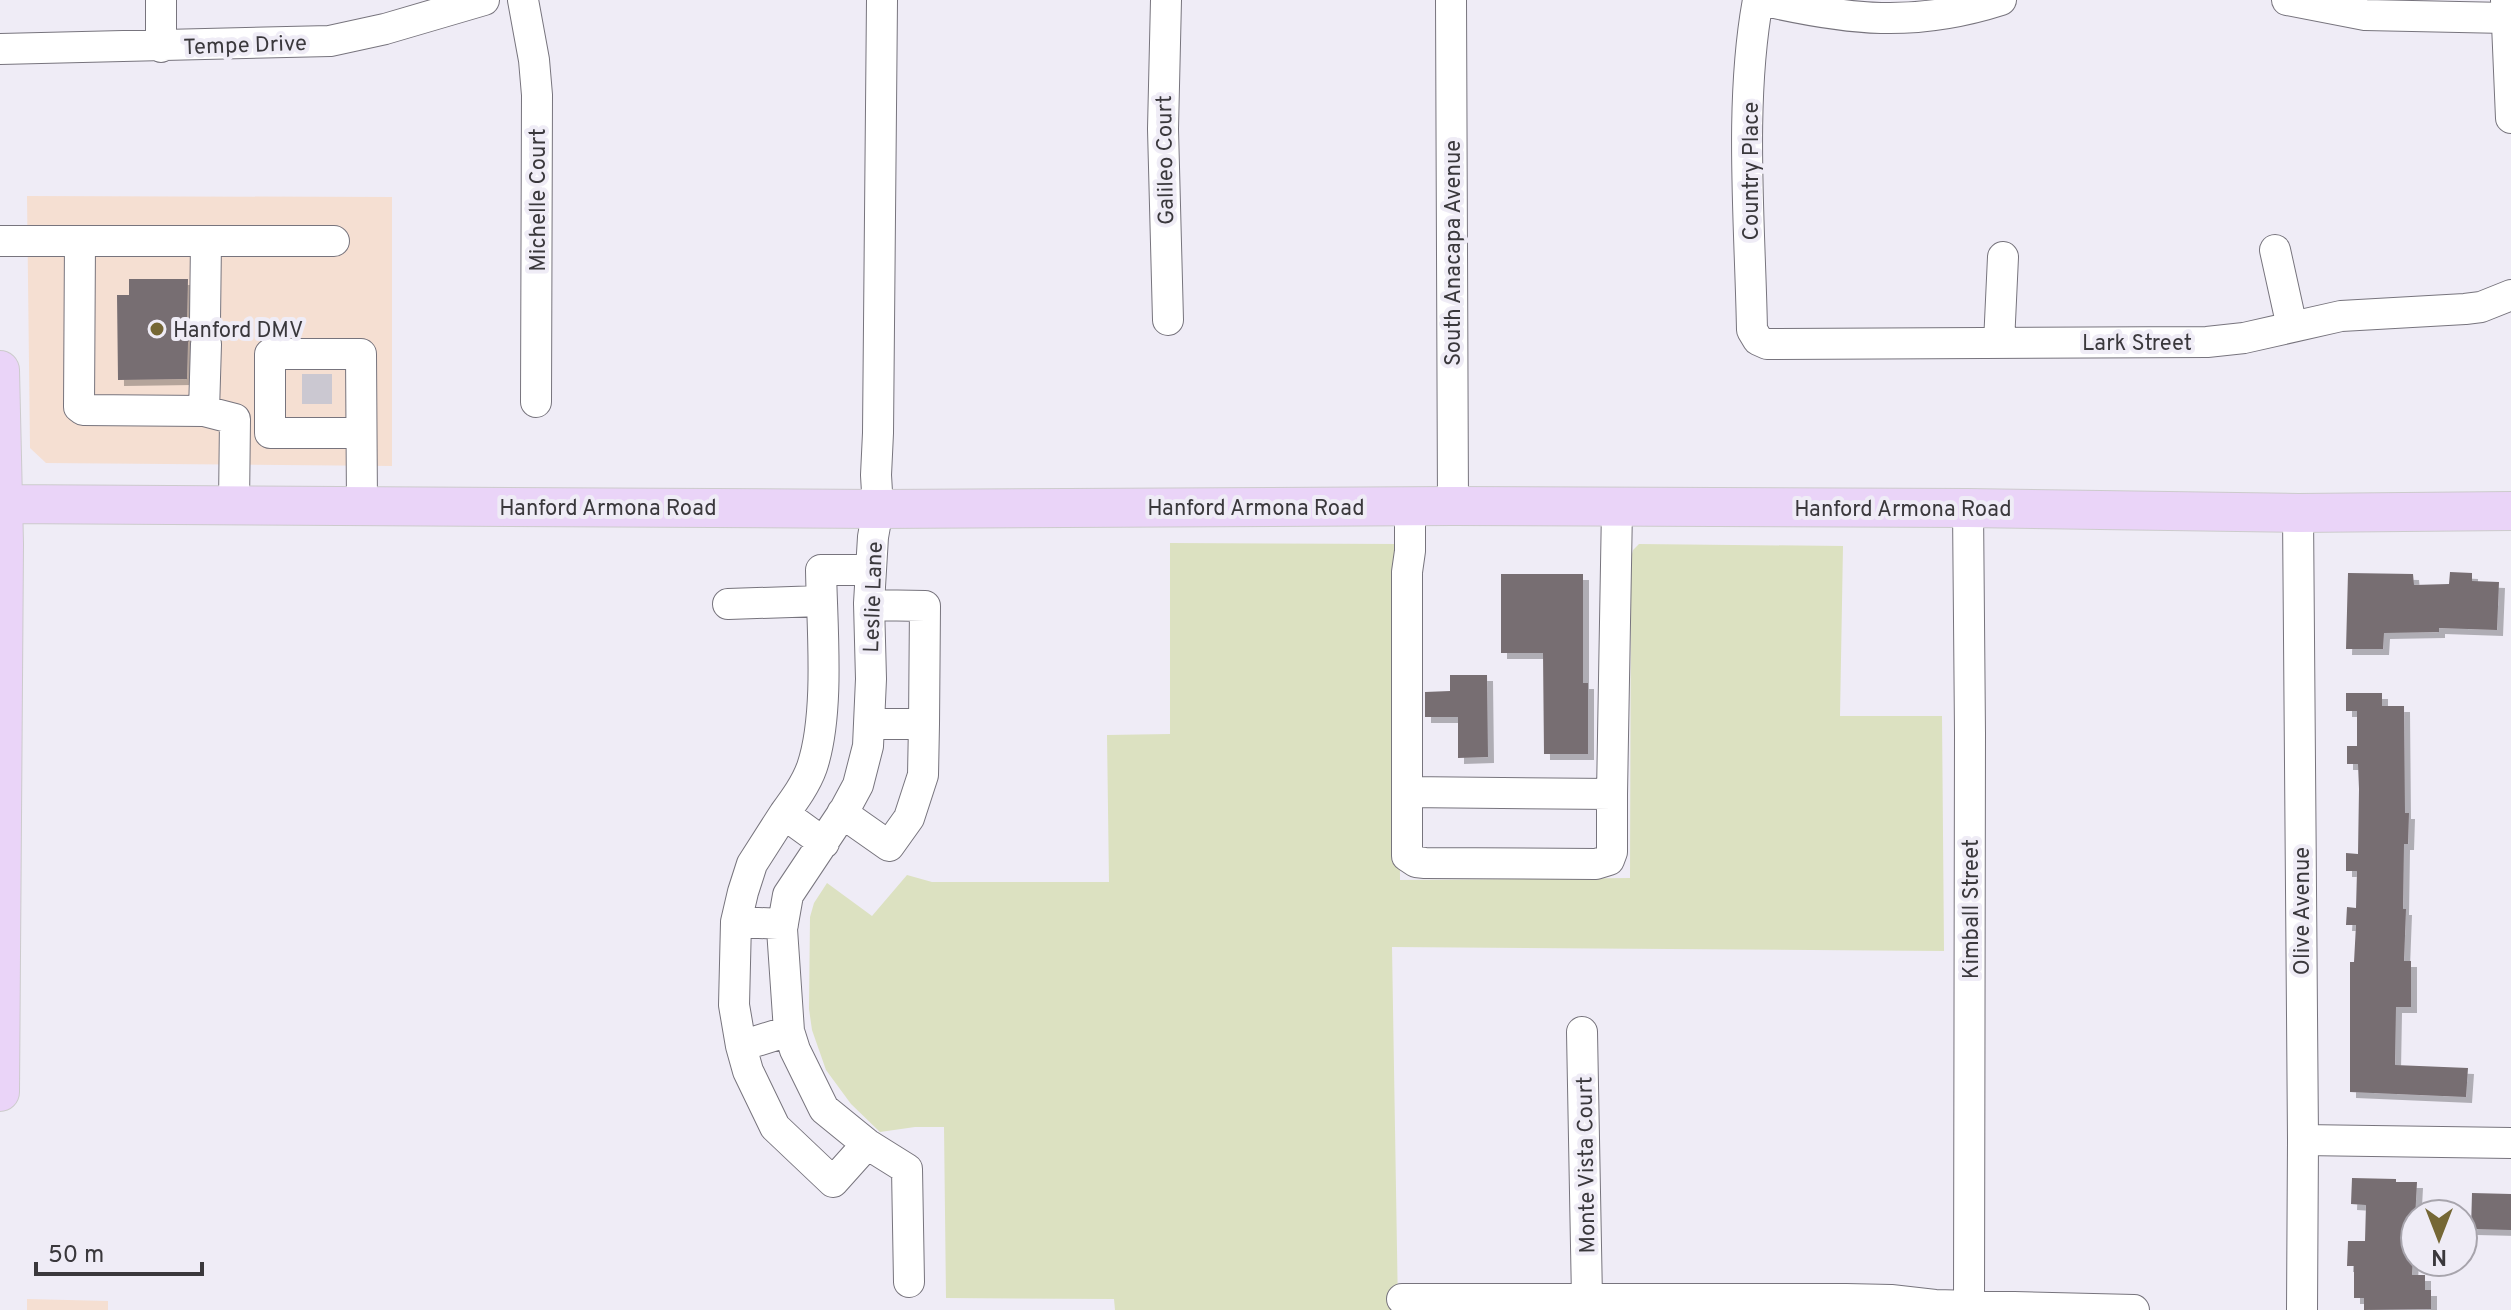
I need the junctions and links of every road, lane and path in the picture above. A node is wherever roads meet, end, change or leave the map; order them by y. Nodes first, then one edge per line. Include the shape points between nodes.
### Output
1 (161, 0) edge
2 (484, 0) edge
3 (523, 0) edge
4 (882, 0) edge
5 (1166, 0) edge
6 (1451, 0) edge
7 (1759, 0) edge
8 (2001, 0) edge
9 (2287, 0) edge
10 (2506, 9) edge
11 (161, 47) junction
12 (0, 49) edge
13 (2511, 118) edge
14 (0, 241) edge
15 (80, 241) junction
16 (206, 241) junction
17 (334, 241) dead end
18 (2275, 250) dead end
19 (2003, 257) dead end
20 (2511, 295) edge
21 (1168, 320) dead end
22 (2292, 327) junction
23 (1758, 340) joint
24 (1999, 343) junction
25 (0, 370) edge
26 (536, 402) dead end
27 (204, 411) junction
28 (235, 433) junction
29 (270, 433) junction
30 (361, 433) junction
31 (2, 504) edge
32 (234, 504) junction
33 (362, 505) junction
34 (1453, 506) junction
35 (1410, 507) junction
36 (1617, 508) junction
37 (1968, 508) junction
38 (878, 509) junction
39 (2511, 511) edge
40 (2298, 513) junction
41 (871, 570) junction
42 (821, 601) junction
43 (728, 604) dead end
44 (869, 605) junction
45 (823, 701) junction
46 (870, 713) junction
47 (924, 724) junction
48 (1407, 792) junction
49 (1612, 794) junction
50 (842, 813) junction
51 (784, 814) junction
52 (824, 843) junction
53 (736, 922) junction
54 (783, 924) junction
55 (789, 1031) junction
56 (1582, 1032) dead end
57 (741, 1046) junction
58 (0, 1092) edge
59 (2303, 1140) junction
60 (2511, 1143) edge
61 (867, 1144) junction
62 (909, 1282) dead end
63 (1402, 1299) dead end
64 (1587, 1299) junction
65 (1686, 1305) edge
66 (1969, 1308) edge
67 (2134, 1310) edge
68 (2302, 1310) edge

1 - 11 street
2 - 11 street, Tempe Drive via 330,41
3 - 26 street, Michelle Court via 537,95
4 - 38 street, Leslie Lane
5 - 21 street, Galileo Court
6 - 34 street, South Anacapa Avenue
7 - 8 street via 1900,20
7 - 23 street, Country Place via 1750,40 1748,153 1752,330
9 - 10 street via 2365,15
10 - 13 street
11 - 12 street, Tempe Drive
14 - 15 street
15 - 16 street
15 - 27 street via 79,407
16 - 17 street
16 - 27 street
18 - 22 street
19 - 24 street
20 - 22 street, Lark Street via 2481,307 2341,316
22 - 24 street, Lark Street via 2207,342
23 - 24 street, Lark Street
25 - 31 main road
27 - 28 street via 235,419
28 - 29 street
28 - 32 street
29 - 30 street via 317,427
29 - 30 street via 270,354 317,364 361,354
30 - 33 street
31 - 32 main road, Hanford Armona Road
31 - 58 main road
32 - 33 main road, Hanford Armona Road
33 - 38 main road, Hanford Armona Road
34 - 35 main road, Hanford Armona Road
34 - 36 main road, Hanford Armona Road
35 - 38 main road, Hanford Armona Road
35 - 48 street
36 - 37 main road, Hanford Armona Road
36 - 49 street
37 - 40 main road, Hanford Armona Road
37 - 66 street, Kimball Street
38 - 41 street, Leslie Lane
39 - 40 main road, Hanford Armona Road
40 - 59 street, Olive Avenue
41 - 42 street via 821,570
41 - 44 street, Leslie Lane
42 - 43 street
42 - 45 street
44 - 46 street, Leslie Lane
44 - 47 street via 925,606
45 - 46 street
45 - 51 street via 812,767
46 - 47 street
46 - 50 street, Leslie Lane via 858,785
47 - 50 street via 923,775 909,818 889,846
48 - 49 street
48 - 49 street via 1407,856 1425,863 1609,860
50 - 52 street, Leslie Lane
51 - 52 street
51 - 53 street via 752,864
52 - 54 street, Leslie Lane via 788,895
53 - 54 street
53 - 57 street via 734,1005
54 - 55 street, Leslie Lane
55 - 57 street
55 - 61 street, Leslie Lane via 824,1109
56 - 64 street, Monte Vista Court
57 - 61 street via 775,1127 833,1182
59 - 60 street
59 - 68 street, Olive Avenue
61 - 62 street, Leslie Lane via 907,1169
63 - 64 street
64 - 65 street
65 - 66 street via 1891,1300
66 - 67 street

